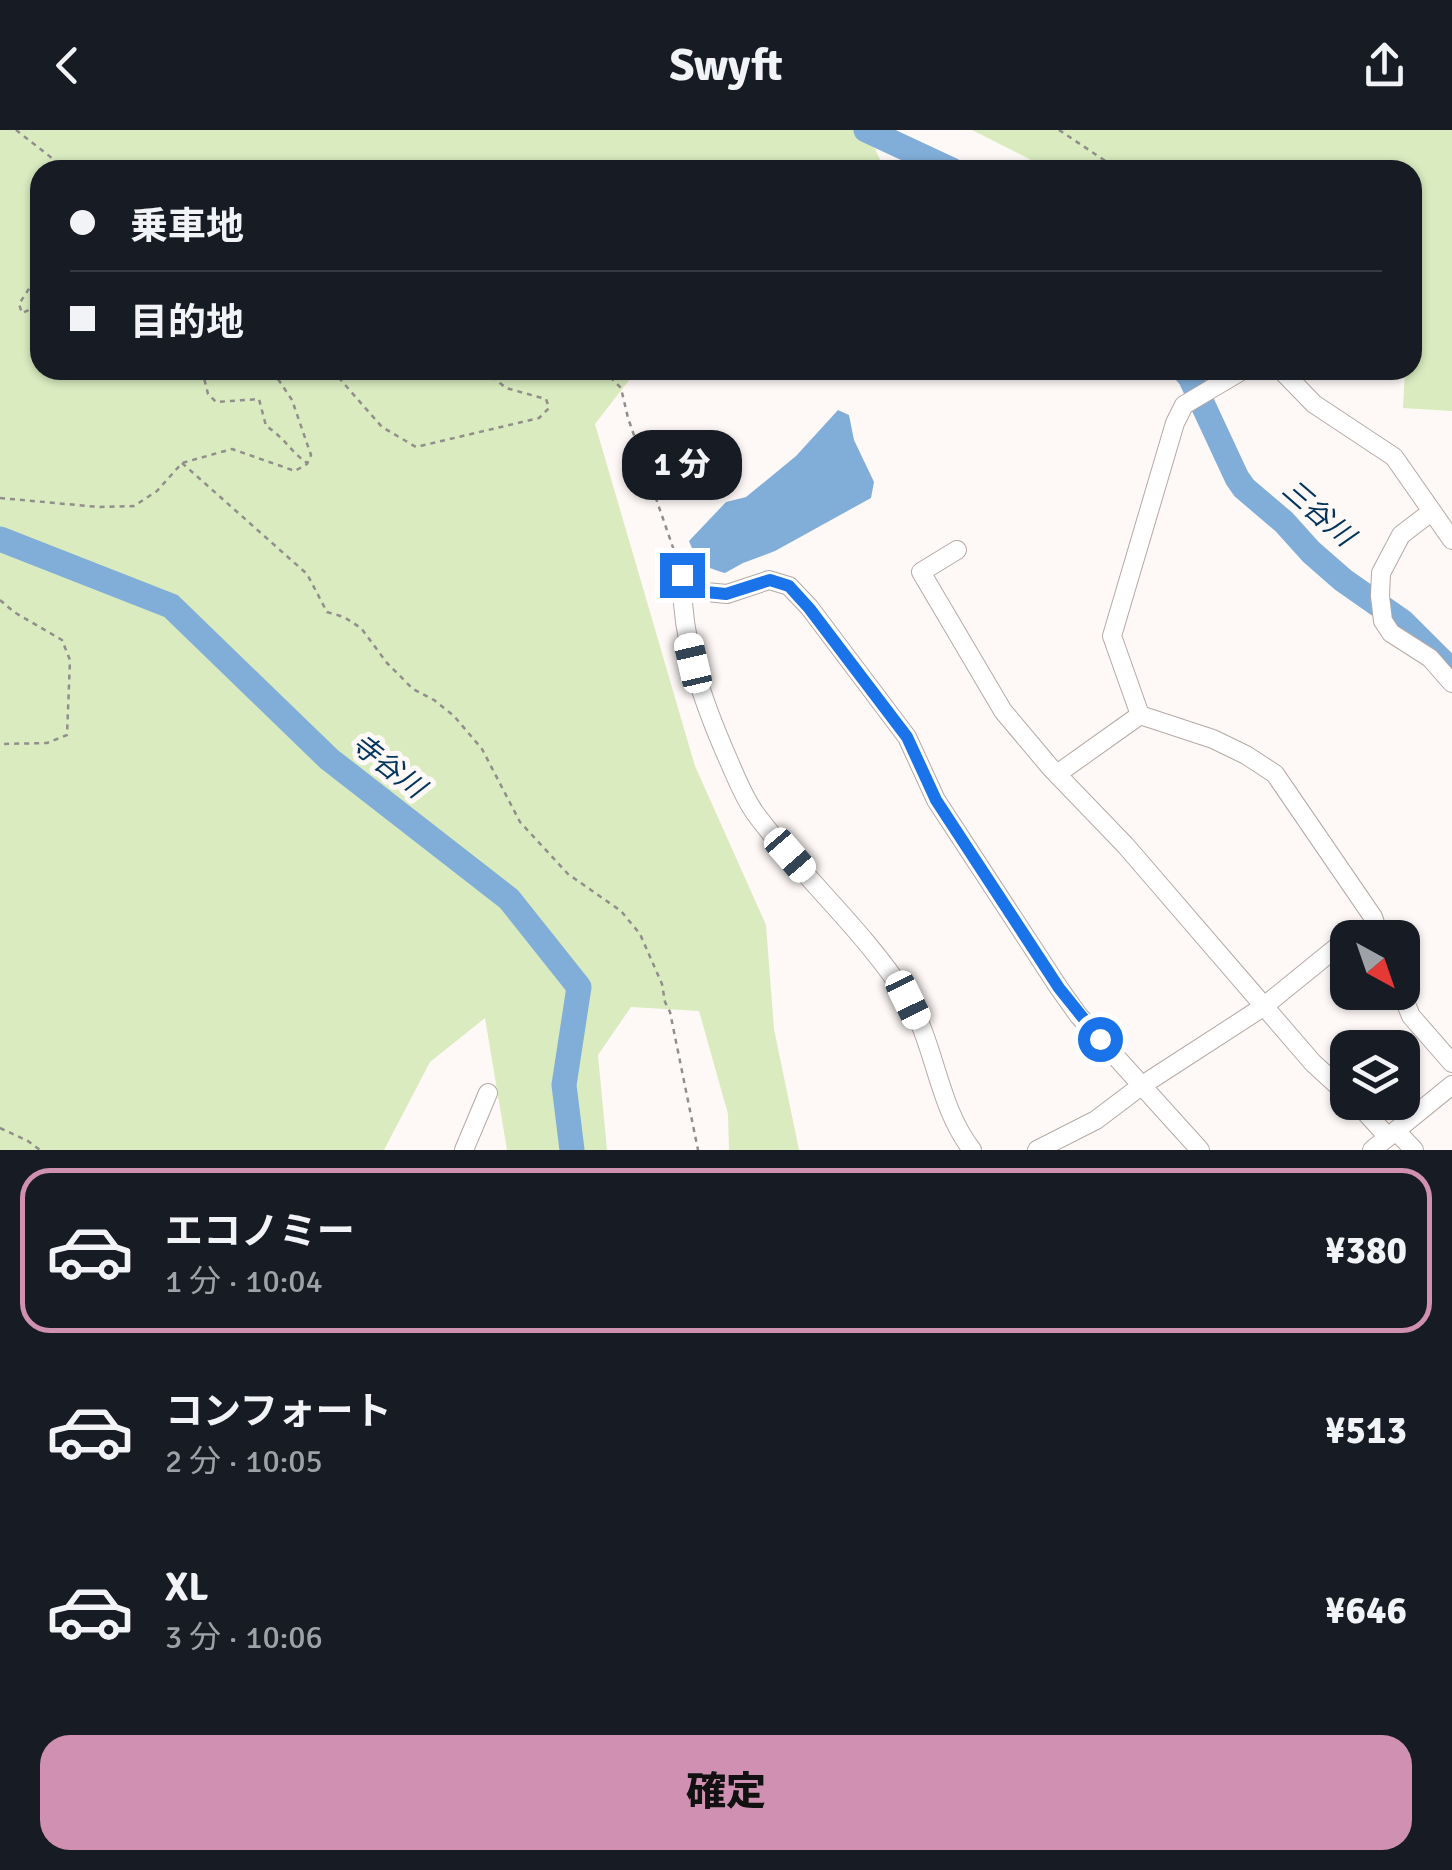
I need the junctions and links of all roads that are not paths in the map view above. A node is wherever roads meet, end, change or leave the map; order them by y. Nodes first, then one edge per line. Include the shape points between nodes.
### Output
1 (1227, 380) edge
2 (1291, 380) edge
3 (1431, 512) junction
4 (1452, 540) edge
5 (956, 550) dead end
6 (1452, 683) edge
7 (1140, 715) junction
8 (1057, 774) junction
9 (1373, 917) junction
10 (1369, 920) edge
11 (1374, 920) edge
12 (1330, 953) edge
13 (1264, 1007) junction
14 (1408, 1010) edge
15 (1452, 1063) edge
16 (1330, 1077) edge
17 (1452, 1085) edge
18 (1141, 1086) junction
19 (488, 1093) dead end
20 (1376, 1120) edge
21 (1392, 1134) junction
22 (1048, 1148) edge
23 (464, 1150) edge
24 (972, 1150) edge
25 (1200, 1150) edge
26 (1372, 1150) edge
27 (1414, 1150) edge

1 - 7 street via 1184,406 1175,423 1112,636
2 - 3 street via 1314,404 1394,457
3 - 4 street
3 - 6 street via 1401,535 1381,573 1383,621
5 - 8 street via 921,572 1003,711
7 - 8 street
7 - 9 street via 1213,739 1275,774
8 - 13 street
9 - 10 street
9 - 11 street
12 - 13 street
13 - 16 street
13 - 18 street
14 - 15 street
17 - 21 street
18 - 22 street
18 - 24 street via 1059,988 936,800 907,737 809,608 789,586 770,580 726,594 706,592 682,575 684,622 705,706 744,796 908,1000 944,1098
18 - 25 street
19 - 23 street
20 - 21 street
21 - 26 street
21 - 27 street

